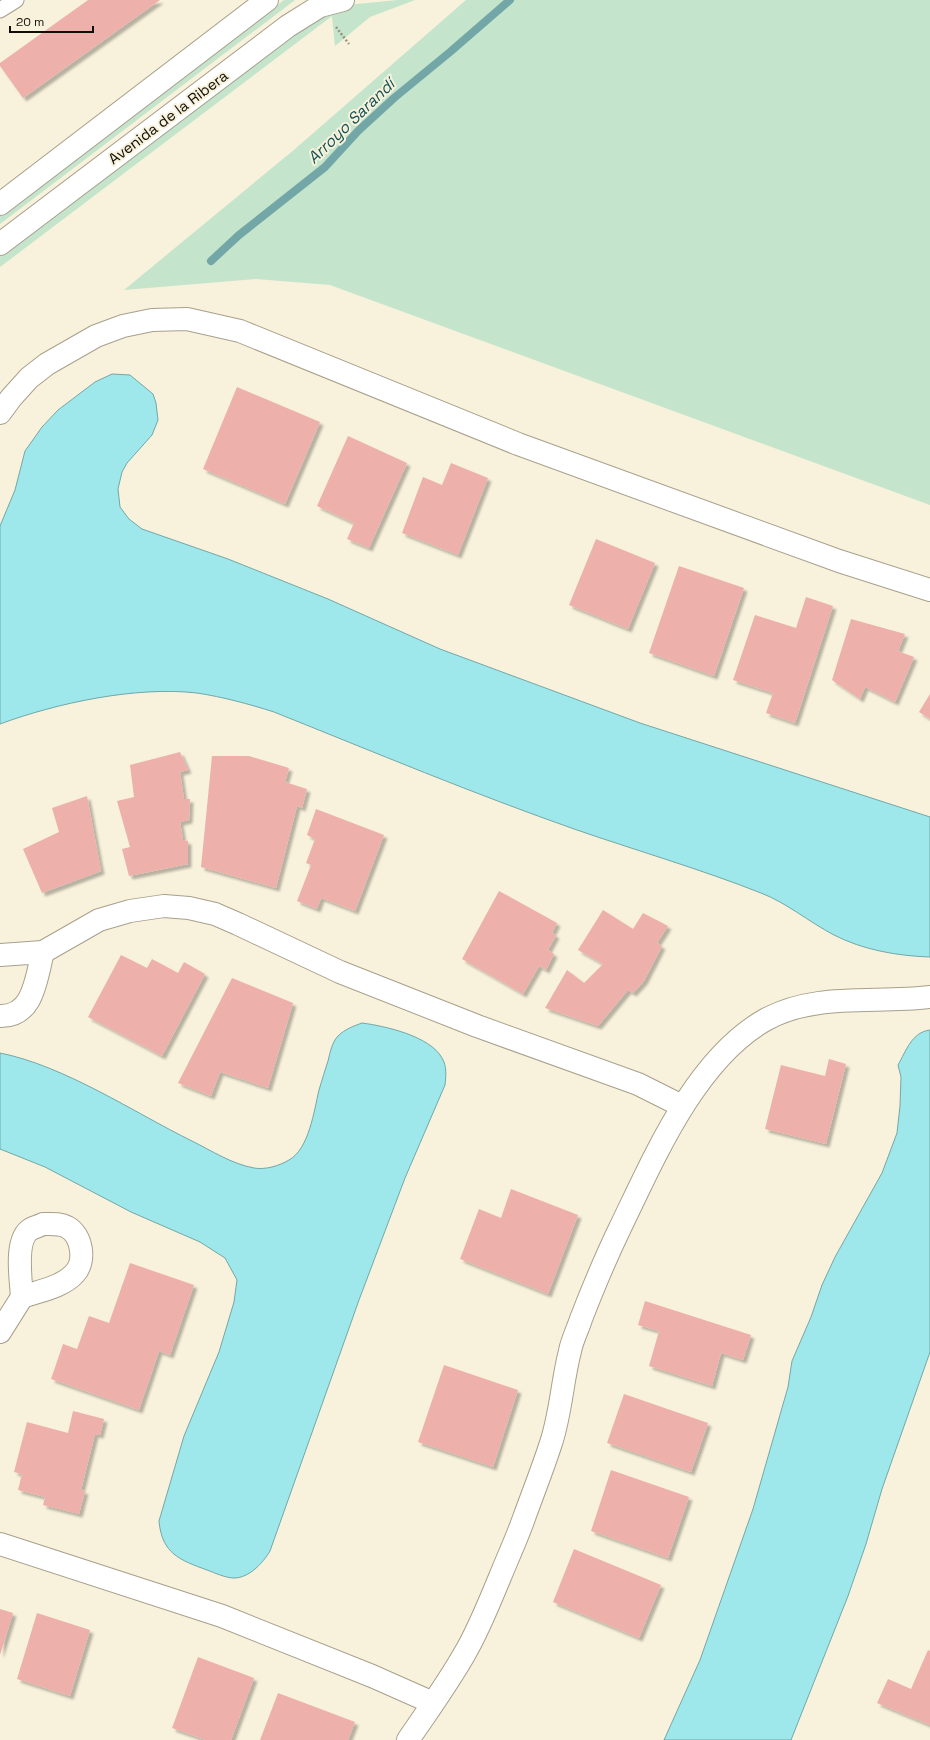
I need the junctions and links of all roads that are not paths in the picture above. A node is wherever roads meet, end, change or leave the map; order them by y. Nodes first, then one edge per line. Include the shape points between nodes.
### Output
1 (16, 0) edge
2 (267, 0) edge
3 (343, 0) edge
4 (0, 10) edge
5 (0, 204) edge
6 (0, 244) edge
7 (0, 413) edge
8 (930, 590) edge
9 (43, 952) junction
10 (0, 954) edge
11 (930, 997) edge
12 (0, 1016) edge
13 (682, 1106) junction
14 (22, 1297) dead end
15 (0, 1332) edge
16 (0, 1544) edge
17 (433, 1703) junction
18 (408, 1740) edge

1 - 4 lane
2 - 5 street, Avenida de la Ribera
3 - 6 street, Avenida de la Ribera via 320,6 288,26
7 - 8 street via 29,378 47,364 96,336 123,326 152,320 187,319 240,331 518,444 840,561
9 - 10 street
9 - 12 street via 33,993 24,1007 15,1015
9 - 13 street via 99,920 130,911 164,906 215,914 340,972 477,1026 638,1084
11 - 13 street via 908,1000 828,1001 797,1006 766,1019 743,1034 705,1075
13 - 17 street via 637,1192 587,1302 570,1350 551,1443 524,1518 482,1620 465,1654
14 - 15 street
16 - 17 street via 222,1616
17 - 18 street

